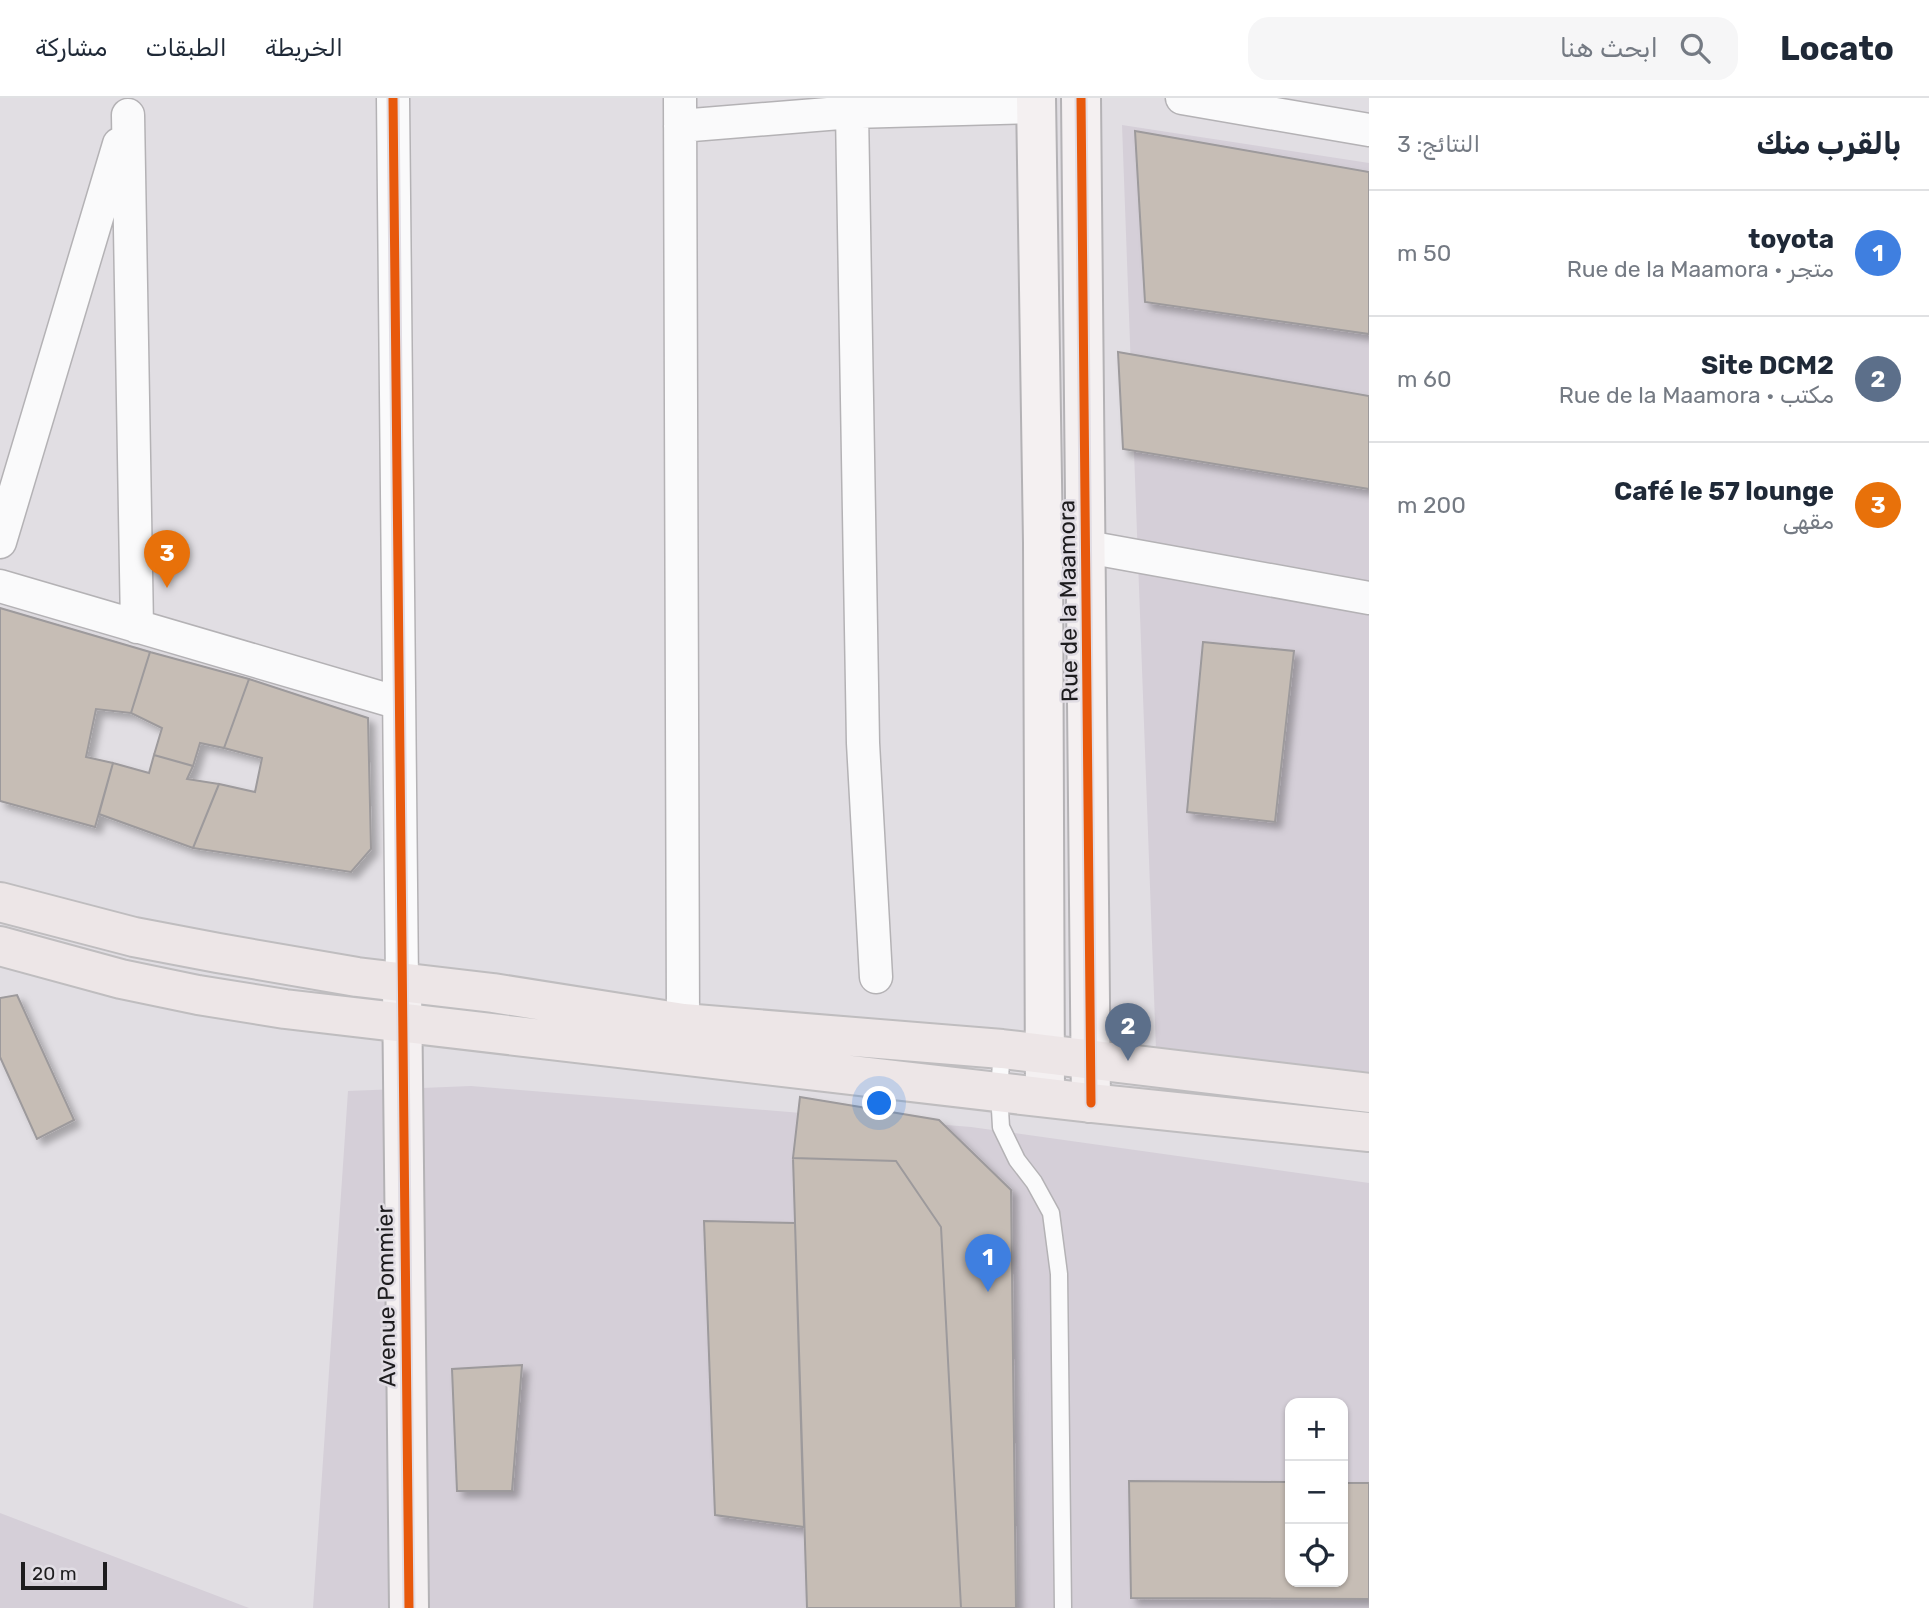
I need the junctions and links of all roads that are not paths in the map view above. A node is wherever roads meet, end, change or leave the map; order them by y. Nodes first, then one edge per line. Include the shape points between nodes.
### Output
1 (393, 98) edge
2 (1081, 98) edge
3 (1182, 98) edge
4 (1036, 103) edge
5 (130, 107) edge
6 (680, 112) edge
7 (852, 112) junction
8 (1369, 130) edge
9 (0, 542) edge
10 (1043, 543) junction
11 (1087, 547) junction
12 (0, 586) edge
13 (1369, 598) edge
14 (138, 627) junction
15 (399, 703) junction
16 (0, 902) edge
17 (0, 946) edge
18 (876, 977) dead end
19 (402, 983) junction
20 (683, 1023) junction
21 (403, 1024) junction
22 (1002, 1049) junction
23 (1045, 1054) junction
24 (1092, 1060) junction
25 (999, 1092) junction
26 (1369, 1093) edge
27 (1045, 1097) junction
28 (1091, 1103) junction
29 (1369, 1132) edge
30 (409, 1608) edge
31 (1063, 1608) edge

1 - 15 street
2 - 11 street, Rue de la Maamora
3 - 8 street
4 - 7 street
4 - 10 street, Rue de la Maamora
5 - 9 street
5 - 14 street
6 - 7 street
6 - 20 street
7 - 18 street via 863,743
10 - 11 street
10 - 23 street, Rue de la Maamora
11 - 13 street
11 - 24 street, Rue de la Maamora
12 - 14 street
14 - 15 street
15 - 19 street
16 - 19 main road via 134,937
17 - 21 main road via 198,995
19 - 20 main road
19 - 21 street, Avenue Pommier
20 - 22 main road
21 - 25 main road
21 - 30 street, Avenue Pommier
22 - 23 main road
22 - 25 lane
23 - 24 main road
23 - 27 street, Rue de la Maamora
24 - 26 main road
24 - 28 street, Rue de la Maamora
25 - 27 main road
25 - 31 lane via 1001,1127 1051,1213 1059,1274
27 - 28 main road
28 - 29 main road

